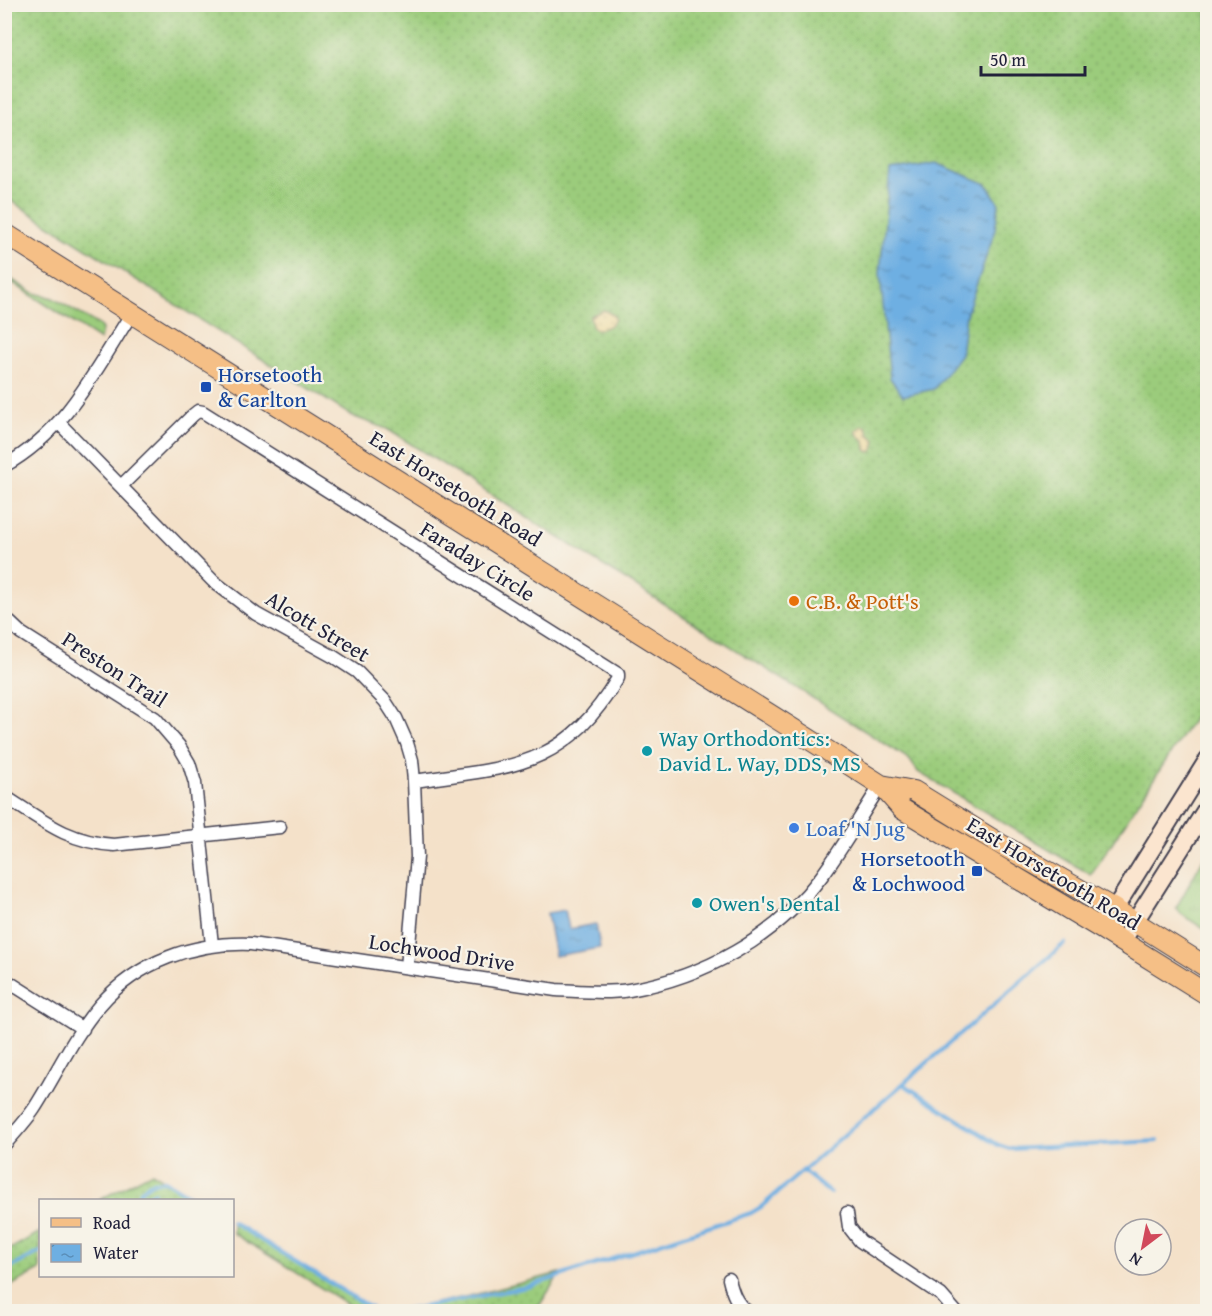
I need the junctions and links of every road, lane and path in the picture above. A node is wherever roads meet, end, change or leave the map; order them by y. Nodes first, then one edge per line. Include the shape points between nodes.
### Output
1 (4, 233) edge
2 (132, 313) junction
3 (59, 423) junction
4 (4, 466) edge
5 (121, 486) junction
6 (4, 617) edge
7 (1208, 759) edge
8 (414, 781) junction
9 (881, 785) junction
10 (4, 796) edge
11 (1208, 806) edge
12 (280, 827) dead end
13 (201, 836) junction
14 (1114, 909) junction
15 (1134, 922) junction
16 (1102, 929) junction
17 (1122, 942) junction
18 (212, 945) junction
19 (407, 968) junction
20 (1208, 968) edge
21 (4, 979) edge
22 (1208, 995) edge
23 (83, 1029) junction
24 (4, 1145) edge
25 (847, 1213) dead end
26 (729, 1279) dead end
27 (748, 1311) edge
28 (956, 1311) edge

1 - 2 main road, East Horsetooth Road
2 - 3 street
2 - 9 main road, East Horsetooth Road
3 - 4 street
3 - 5 street, Alcott Street
5 - 8 street, Alcott Street via 231,596 370,683 396,718 407,742
5 - 8 street, Faraday Circle via 193,415 203,412 618,674 607,697 583,727 541,756 500,769
6 - 13 street, Preston Trail via 21,633 148,713 170,732 195,783
7 - 14 main road
8 - 19 street, Alcott Street via 416,867
9 - 14 main road, East Horsetooth Road via 914,791
9 - 16 main road, East Horsetooth Road via 902,809
9 - 19 street, Lochwood Drive via 833,861 796,906 748,944 683,976 627,991 587,992
10 - 13 street via 63,833 95,844
11 - 15 main road
12 - 13 street
13 - 18 street, Preston Trail
14 - 15 main road, East Horsetooth Road
14 - 16 main road
15 - 17 main road
15 - 20 main road, East Horsetooth Road
16 - 17 main road, East Horsetooth Road
17 - 22 main road, East Horsetooth Road
18 - 19 street, Lochwood Drive via 251,944
18 - 23 street, Lochwood Drive via 167,957 138,972 99,1006
21 - 23 street
23 - 24 street, Lochwood Drive via 33,1111
25 - 28 street via 849,1227 860,1241 941,1294
26 - 27 street via 737,1302

